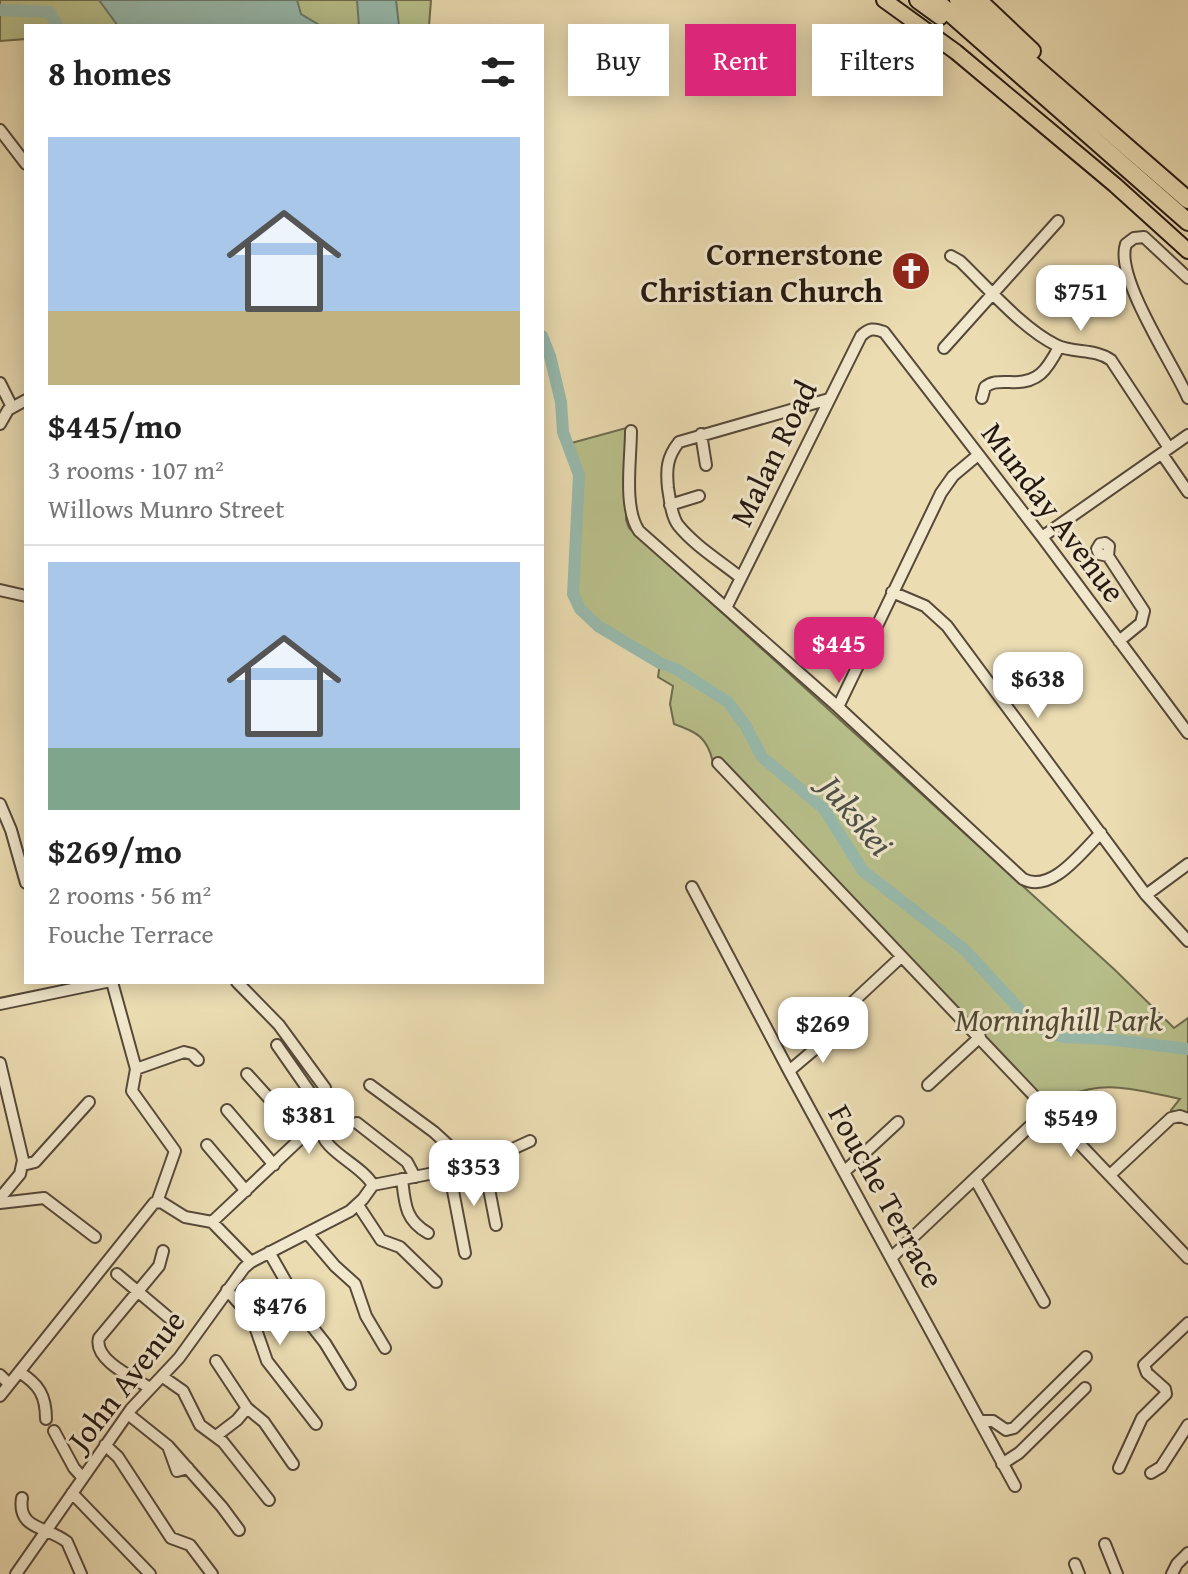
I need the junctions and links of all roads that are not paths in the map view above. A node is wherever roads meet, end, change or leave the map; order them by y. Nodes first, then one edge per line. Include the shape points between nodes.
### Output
1 (884, 0) edge
2 (918, 0) edge
3 (935, 0) edge
4 (958, 0) edge
5 (981, 0) edge
6 (1025, 80) junction
7 (0, 130) edge
8 (1136, 154) junction
9 (24, 161) edge
10 (1188, 200) edge
11 (1058, 221) dead end
12 (1188, 222) edge
13 (1188, 251) edge
14 (951, 256) dead end
15 (1188, 278) edge
16 (993, 293) junction
17 (875, 328) joint
18 (1059, 347) junction
19 (944, 348) dead end
20 (0, 383) edge
21 (982, 398) dead end
22 (1188, 398) edge
23 (829, 399) junction
24 (24, 401) edge
25 (12, 407) junction
26 (0, 424) edge
27 (631, 431) dead end
28 (701, 434) junction
29 (1188, 435) edge
30 (1165, 451) junction
31 (978, 455) junction
32 (706, 465) dead end
33 (1188, 492) edge
34 (699, 496) dead end
35 (670, 505) junction
36 (1042, 537) junction
37 (1108, 556) dead end
38 (741, 578) junction
39 (0, 590) edge
40 (892, 592) junction
41 (24, 596) edge
42 (726, 608) junction
43 (1119, 641) junction
44 (838, 707) junction
45 (1188, 733) edge
46 (718, 763) dead end
47 (0, 804) edge
48 (1101, 833) junction
49 (1188, 864) edge
50 (24, 876) edge
51 (692, 887) dead end
52 (1146, 895) junction
53 (1188, 941) edge
54 (901, 957) junction
55 (113, 984) edge
56 (239, 984) edge
57 (66, 985) edge
58 (0, 1004) edge
59 (842, 1012) dead end
60 (835, 1032) dead end
61 (980, 1037) junction
62 (277, 1045) dead end
63 (198, 1060) dead end
64 (0, 1063) edge
65 (136, 1069) junction
66 (789, 1071) junction
67 (247, 1074) dead end
68 (370, 1085) dead end
69 (928, 1085) dead end
70 (89, 1102) dead end
71 (227, 1110) dead end
72 (1047, 1110) junction
73 (1188, 1119) edge
74 (898, 1122) dead end
75 (357, 1123) dead end
76 (295, 1127) junction
77 (530, 1141) dead end
78 (207, 1145) dead end
79 (484, 1163) junction
80 (23, 1165) junction
81 (274, 1165) junction
82 (471, 1166) junction
83 (449, 1170) junction
84 (844, 1172) junction
85 (1110, 1175) junction
86 (415, 1177) junction
87 (402, 1179) junction
88 (975, 1179) junction
89 (373, 1185) junction
90 (246, 1191) junction
91 (0, 1200) edge
92 (157, 1202) junction
93 (358, 1205) junction
94 (212, 1222) junction
95 (496, 1225) dead end
96 (307, 1233) junction
97 (428, 1233) dead end
98 (95, 1237) dead end
99 (163, 1251) dead end
100 (269, 1252) junction
101 (465, 1253) dead end
102 (891, 1258) junction
103 (1188, 1258) edge
104 (251, 1262) junction
105 (117, 1274) dead end
106 (436, 1282) dead end
107 (227, 1290) junction
108 (138, 1291) junction
109 (1044, 1302) dead end
110 (168, 1317) dead end
111 (1188, 1323) edge
112 (385, 1348) dead end
113 (1086, 1357) dead end
114 (216, 1361) dead end
115 (19, 1372) junction
116 (0, 1375) edge
117 (163, 1377) junction
118 (9, 1384) junction
119 (350, 1384) dead end
120 (150, 1388) junction
121 (1085, 1388) dead end
122 (0, 1396) edge
123 (247, 1408) junction
124 (128, 1414) junction
125 (46, 1419) dead end
126 (980, 1421) junction
127 (316, 1424) dead end
128 (1188, 1425) edge
129 (54, 1431) dead end
130 (216, 1436) junction
131 (105, 1445) junction
132 (293, 1464) dead end
133 (1002, 1464) junction
134 (1119, 1468) dead end
135 (1151, 1473) dead end
136 (83, 1478) junction
137 (1015, 1486) dead end
138 (72, 1493) junction
139 (22, 1498) dead end
140 (269, 1500) dead end
141 (46, 1530) junction
142 (239, 1530) dead end
143 (1105, 1544) dead end
144 (1188, 1553) edge
145 (16, 1574) edge
146 (81, 1574) edge
147 (150, 1574) edge
148 (212, 1574) edge
149 (1117, 1574) edge
150 (1172, 1574) edge

1 - 13 main road via 956,52
2 - 6 highway
3 - 6 highway
4 - 8 highway
5 - 8 highway
6 - 12 highway
7 - 9 street
8 - 10 highway
11 - 16 street
14 - 16 street
15 - 22 street via 1144,237 1126,244 1124,259 1137,302
16 - 18 street
16 - 19 street
17 - 23 street, Malan Road via 861,336
17 - 31 street, Munday Avenue via 884,332
18 - 21 street via 1036,379 992,383
18 - 30 street via 1111,360
20 - 25 street
23 - 28 street
23 - 38 street, Malan Road
24 - 25 street
25 - 26 street
27 - 42 street via 633,522
28 - 32 street
28 - 35 street via 679,442 669,455
29 - 30 street
30 - 33 street
30 - 36 street
31 - 36 street, Munday Avenue
31 - 40 street via 945,487
34 - 35 street
35 - 38 street via 677,523
36 - 43 street, Munday Avenue
37 - 43 street via 1144,611 1141,623
38 - 42 street, Malan Road
39 - 41 street
40 - 44 street
40 - 48 street via 941,619
42 - 44 street
43 - 45 street, Munday Avenue
44 - 48 street via 1029,882 1050,881
46 - 54 street
47 - 50 street
48 - 52 street
49 - 52 street
51 - 66 street, Fouche Terrace
52 - 53 street
54 - 59 street
54 - 61 street
55 - 65 street
56 - 89 street via 279,1025 325,1088 328,1107 320,1132
57 - 58 street
60 - 66 street
61 - 69 street
61 - 72 street
62 - 76 street via 314,1098
63 - 65 street via 177,1053
64 - 80 street
65 - 92 street via 132,1091 175,1151
66 - 84 street, Fouche Terrace
67 - 76 street
68 - 82 street
70 - 80 street via 35,1162
71 - 81 street
72 - 85 street
72 - 88 street
73 - 85 street via 1171,1118
74 - 84 street
75 - 86 street via 407,1162
76 - 81 street via 298,1143
77 - 79 street
78 - 90 street
79 - 82 street
79 - 95 street
80 - 91 street
81 - 90 street
82 - 83 street
83 - 86 street
83 - 101 street
84 - 102 street, Fouche Terrace
85 - 103 street
86 - 87 street
87 - 89 street
87 - 97 street via 407,1213
88 - 102 street
88 - 109 street
89 - 93 street, John Avenue
90 - 94 street
91 - 98 street via 44,1198
92 - 94 street via 185,1217
92 - 115 street
93 - 96 street, John Avenue
93 - 106 street via 381,1240 400,1247
94 - 104 street
96 - 100 street, John Avenue
96 - 112 street via 354,1282
99 - 108 street via 159,1266
100 - 104 street, John Avenue
100 - 119 street
102 - 126 street, Fouche Terrace
104 - 107 street, John Avenue
105 - 108 street
107 - 117 street, John Avenue
107 - 127 street via 252,1318 267,1361
108 - 110 street
108 - 120 street via 97,1343 107,1359
111 - 134 street via 1144,1365 1166,1394 1141,1421
113 - 126 street via 1011,1430
114 - 123 street
115 - 118 street
115 - 125 street via 41,1391
116 - 118 street
117 - 120 street, John Avenue
117 - 130 street via 183,1391 198,1422
118 - 122 street
120 - 124 street, John Avenue
121 - 133 street
123 - 130 street
123 - 132 street via 264,1422
124 - 131 street, John Avenue
124 - 142 street via 168,1446 176,1470 188,1468
126 - 133 street, Fouche Terrace
128 - 135 street via 1161,1467
129 - 136 street
130 - 140 street
131 - 136 street, John Avenue
131 - 148 street via 171,1538 190,1545
133 - 137 street, Fouche Terrace
136 - 138 street, John Avenue
138 - 141 street, John Avenue
138 - 147 street
139 - 141 street via 23,1517
141 - 145 street, John Avenue
141 - 146 street via 67,1542
143 - 149 street
144 - 150 street

